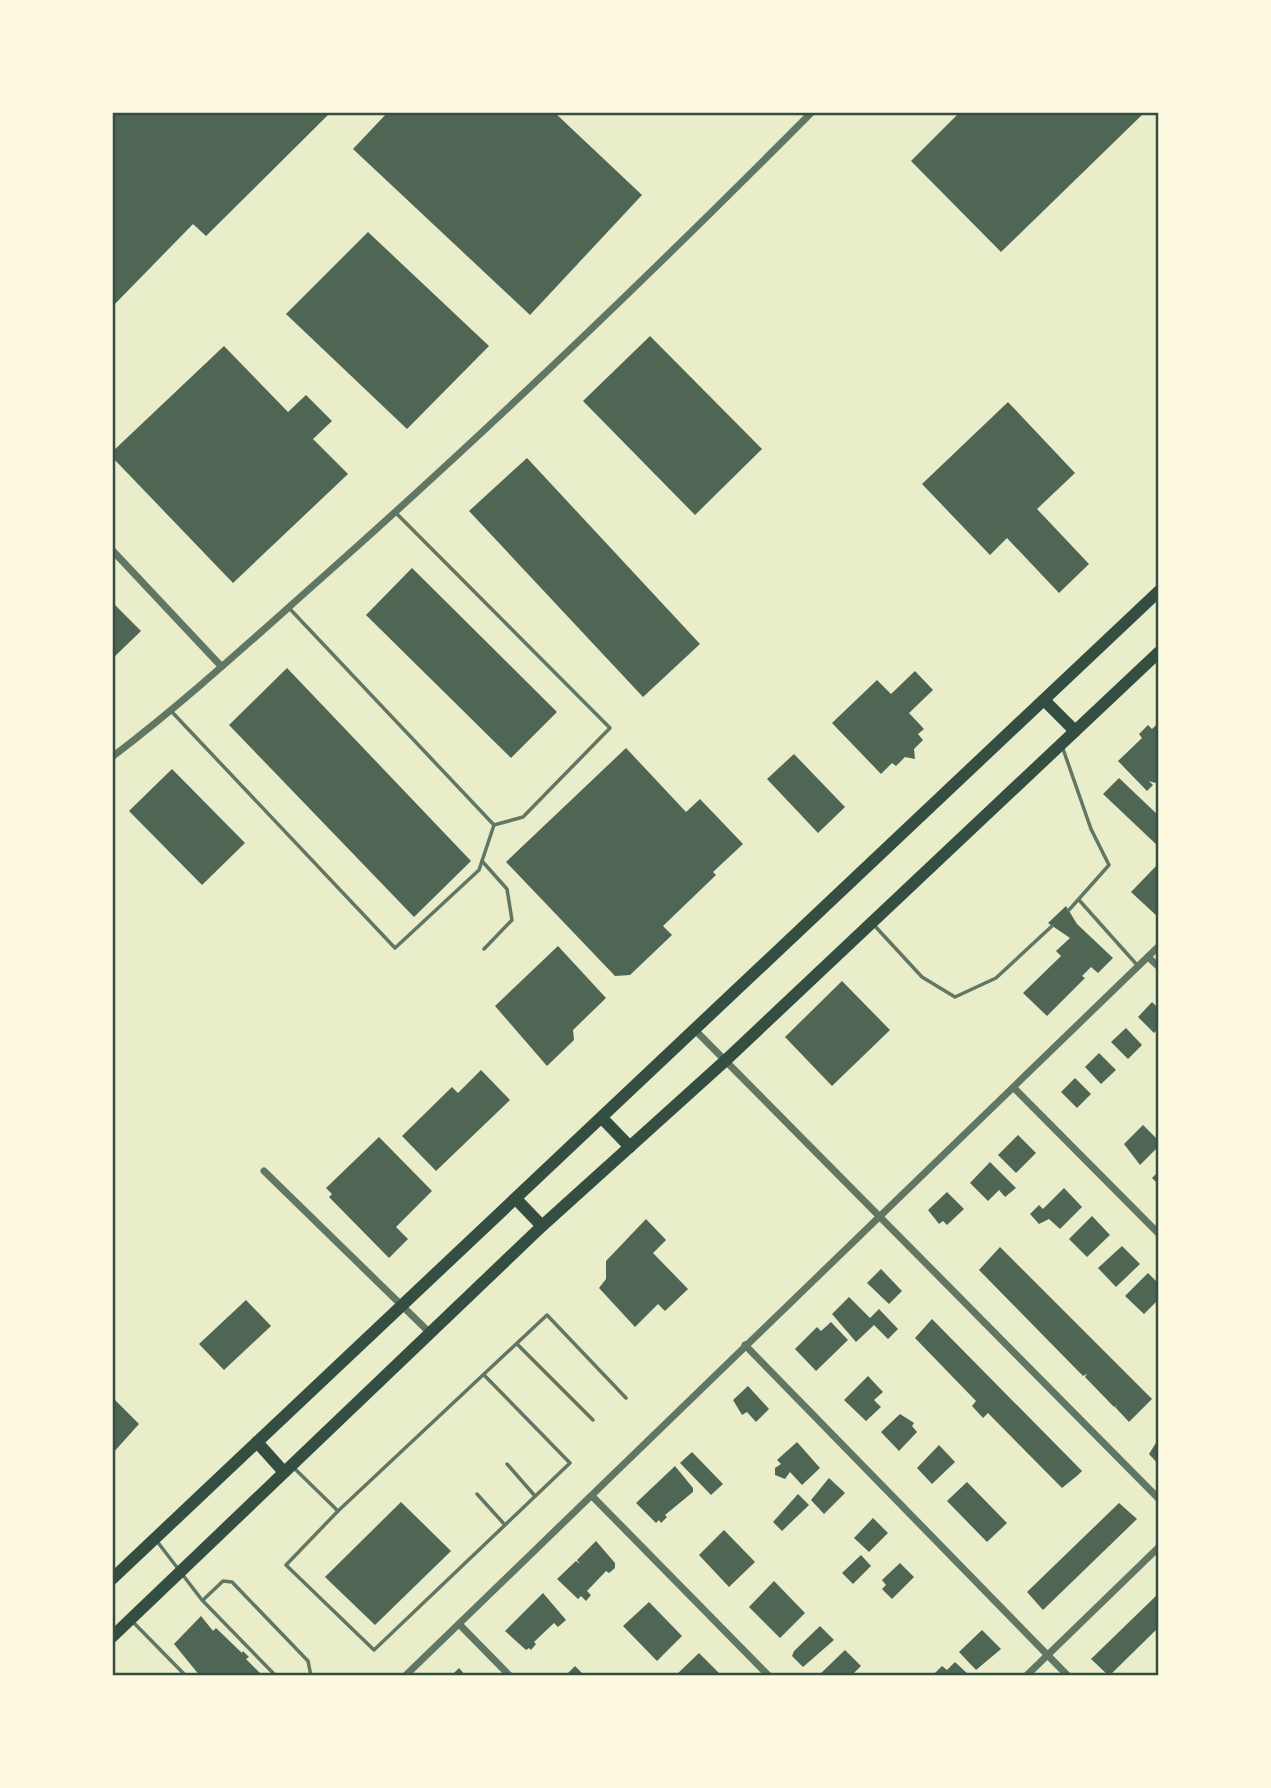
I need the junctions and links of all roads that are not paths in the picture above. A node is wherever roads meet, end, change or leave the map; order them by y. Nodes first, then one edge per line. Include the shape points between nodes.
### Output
1 (813, 112) edge
2 (396, 513) junction
3 (112, 550) edge
4 (1159, 591) edge
5 (289, 607) junction
6 (1159, 652) edge
7 (221, 666) junction
8 (1044, 700) junction
9 (172, 712) junction
10 (1075, 732) junction
11 (1061, 744) junction
12 (112, 757) edge
13 (494, 825) junction
14 (482, 861) junction
15 (1079, 900) junction
16 (1069, 910) dead end
17 (872, 923) junction
18 (1052, 926) dead end
19 (1159, 946) edge
20 (484, 949) dead end
21 (1148, 957) junction
22 (1138, 966) junction
23 (1159, 968) edge
24 (695, 1030) junction
25 (726, 1060) junction
26 (1014, 1088) junction
27 (602, 1118) junction
28 (630, 1147) junction
29 (264, 1171) dead end
30 (516, 1199) junction
31 (879, 1216) junction
32 (542, 1226) junction
33 (1159, 1234) edge
34 (403, 1305) junction
35 (430, 1333) junction
36 (517, 1344) junction
37 (745, 1345) junction
38 (484, 1375) junction
39 (626, 1398) dead end
40 (593, 1420) dead end
41 (257, 1443) junction
42 (507, 1464) dead end
43 (287, 1467) junction
44 (477, 1494) dead end
45 (535, 1496) junction
46 (592, 1496) junction
47 (1159, 1499) edge
48 (338, 1511) junction
49 (505, 1525) junction
50 (154, 1539) junction
51 (1159, 1547) edge
52 (178, 1572) junction
53 (114, 1573) edge
54 (202, 1600) junction
55 (131, 1619) junction
56 (459, 1624) junction
57 (112, 1637) edge
58 (1048, 1656) junction
59 (187, 1676) edge
60 (275, 1676) edge
61 (311, 1676) edge
62 (405, 1676) edge
63 (510, 1676) edge
64 (769, 1676) edge
65 (1026, 1676) edge
66 (1068, 1676) edge

1 - 2 street
2 - 5 street
2 - 13 lane via 610,728 523,817
3 - 7 street
4 - 8 main road
5 - 7 street
5 - 13 lane
6 - 10 main road
7 - 9 street
8 - 10 main road
8 - 24 main road
9 - 12 street
9 - 14 lane via 395,948 479,870
10 - 11 main road
11 - 15 lane via 1108,865
11 - 17 main road
13 - 14 lane
14 - 20 lane via 507,889 512,920
15 - 16 lane
15 - 22 lane
17 - 18 lane via 922,977 955,997 996,978
17 - 25 main road
19 - 21 street
21 - 22 street
21 - 23 street
22 - 26 street
24 - 25 street
24 - 27 main road
25 - 28 main road
25 - 31 street
26 - 31 street
26 - 33 street
27 - 28 main road
27 - 30 main road
28 - 32 main road
29 - 34 street
30 - 32 main road
30 - 34 main road
31 - 37 street
31 - 47 street
32 - 35 main road
34 - 35 street
34 - 41 main road
35 - 43 main road
36 - 38 lane
36 - 39 lane via 547,1315
36 - 40 lane
37 - 46 street
37 - 58 street
38 - 45 lane via 570,1463
38 - 48 lane
41 - 43 main road
41 - 50 main road
42 - 45 lane
43 - 48 lane
43 - 52 main road
44 - 49 lane
45 - 49 lane
46 - 56 street
46 - 64 street
48 - 49 lane via 286,1565 374,1650
50 - 52 lane
50 - 53 main road
51 - 58 street
52 - 54 lane
52 - 55 main road
54 - 60 lane
54 - 61 lane via 223,1581 232,1582 308,1661
55 - 57 main road
55 - 59 lane
56 - 62 street
56 - 63 street
58 - 65 street
58 - 66 street

